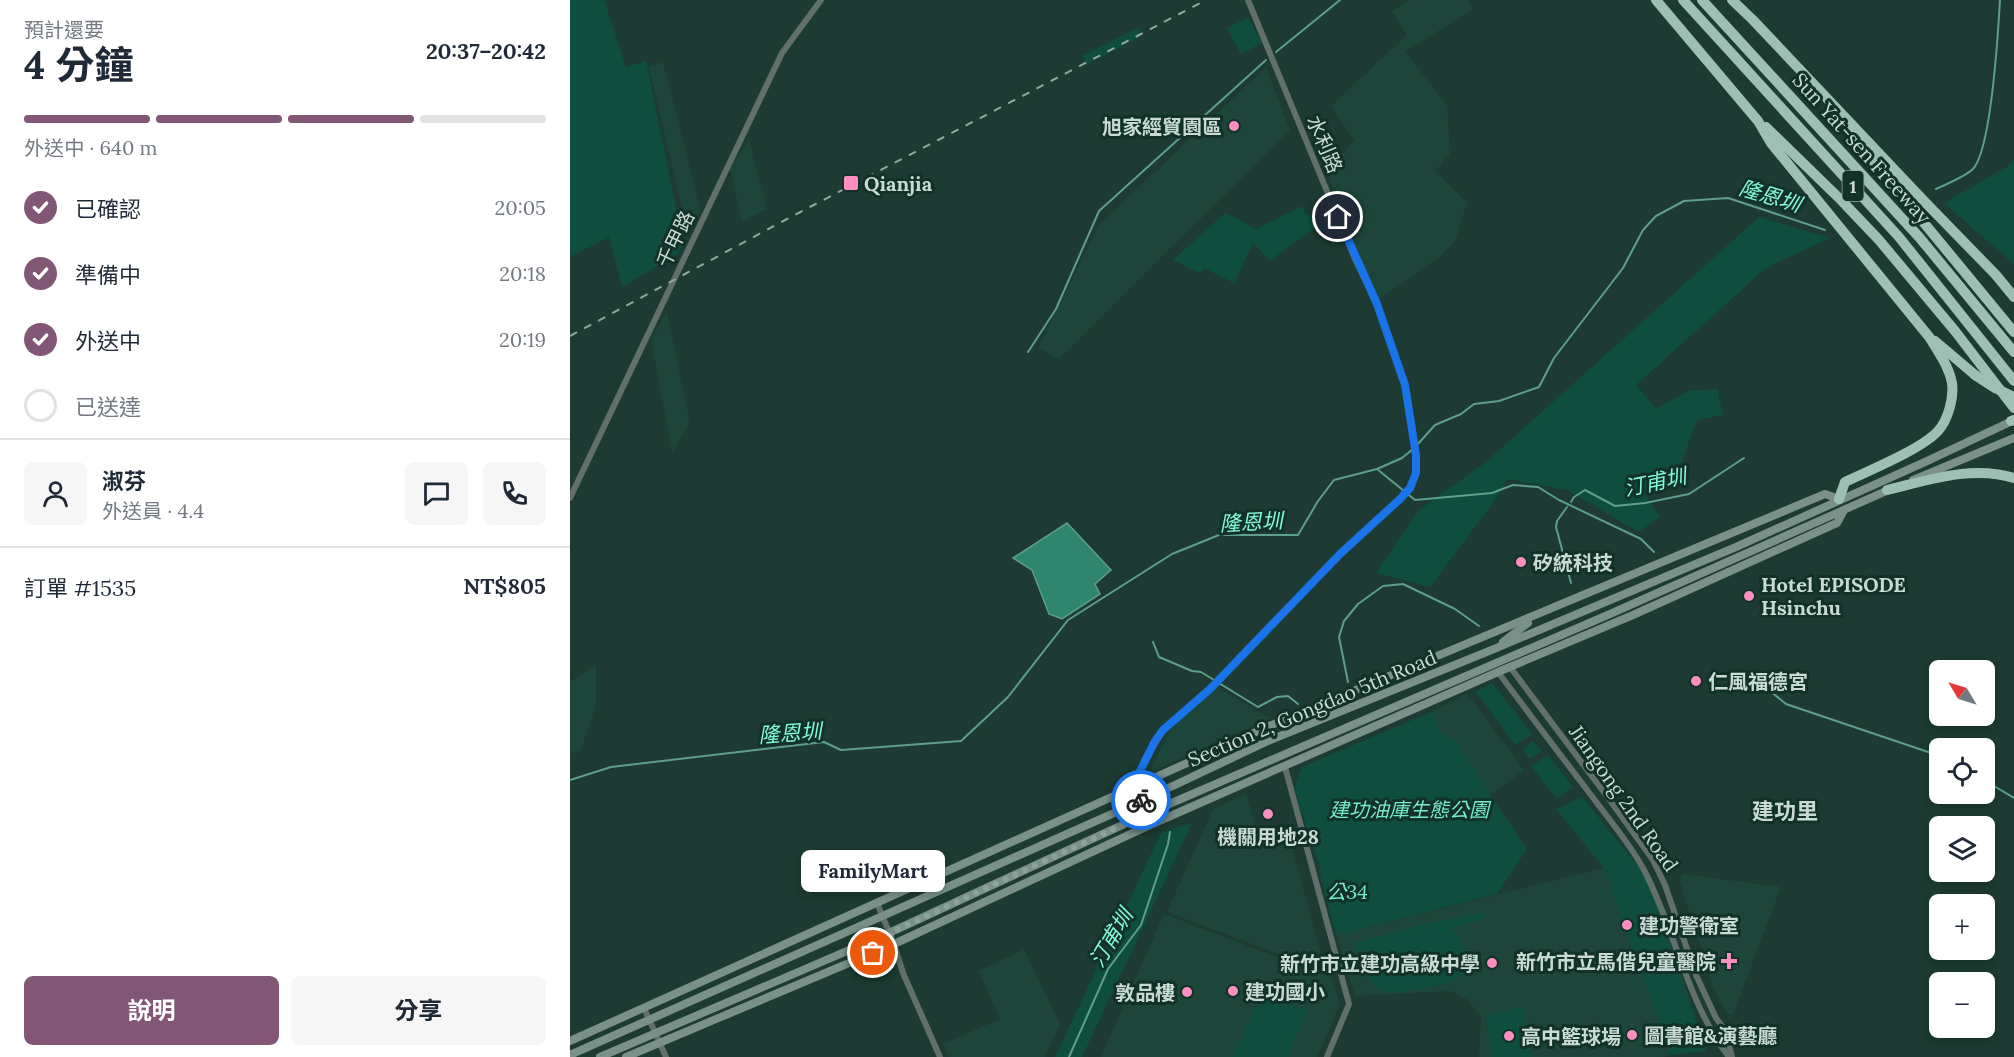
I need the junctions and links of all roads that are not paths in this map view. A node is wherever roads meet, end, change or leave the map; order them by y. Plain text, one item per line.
1 (821, 0) edge
2 (1248, 0) edge
3 (1656, 0) edge
4 (1683, 0) edge
5 (1702, 0) edge
6 (1732, 0) edge
7 (1803, 73) junction
8 (1758, 121) junction
9 (1996, 275) junction
10 (2014, 297) edge
11 (2014, 302) edge
12 (2014, 332) edge
13 (1930, 338) junction
14 (2014, 352) edge
15 (2014, 381) edge
16 (2014, 397) edge
17 (2014, 408) edge
18 (2013, 420) edge
19 (2014, 438) edge
20 (2014, 478) edge
21 (1887, 490) junction
22 (570, 498) edge
23 (1842, 505) junction
24 (1538, 615) junction
25 (1494, 649) junction
26 (1510, 667) junction
27 (1498, 672) junction
28 (1285, 767) junction
29 (1136, 785) junction
30 (1141, 801) junction
31 (1146, 814) junction
32 (1150, 825) junction
33 (877, 903) junction
34 (883, 916) junction
35 (890, 933) junction
36 (894, 944) junction
37 (644, 1008) junction
38 (648, 1021) junction
39 (655, 1033) junction
40 (570, 1041) edge
41 (659, 1042) junction
42 (570, 1055) edge
43 (600, 1057) edge
44 (626, 1057) edge
45 (666, 1057) edge
46 (940, 1057) edge
47 (1327, 1057) edge
48 (1730, 1057) edge

1 - 22 street, 千甲路
2 - 29 street, 水利路
3 - 8 highway
4 - 15 highway, Sun Yat-sen Freeway / 1
5 - 14 highway, Sun Yat-sen Freeway / 1
6 - 7 highway
7 - 9 highway
7 - 12 highway
8 - 13 highway
8 - 17 highway
9 - 10 highway
9 - 11 highway
13 - 16 highway, bridge
13 - 23 highway
18 - 23 street, Section 2, Gongdao 5th Road
19 - 21 street, Section 2, Gongdao 5th Road
20 - 21 highway
21 - 23 street, Section 2, Gongdao 5th Road
23 - 24 street, Section 2, Gongdao 5th Road
23 - 25 street, Section 2, Gongdao 5th Road
23 - 26 street, Section 2, Gongdao 5th Road
23 - 31 street, Section 2, Gongdao 5th Road
24 - 25 street
24 - 29 street, Section 2, Gongdao 5th Road
25 - 30 street, Section 2, Gongdao 5th Road
26 - 27 street, Section 2, Gongdao 5th Road
26 - 48 street, Jiangong 2nd Road
27 - 28 street, Section 2, Gongdao 5th Road
27 - 48 street, Jiangong 2nd Road
28 - 32 street, Section 2, Gongdao 5th Road
28 - 47 street
29 - 30 street
29 - 33 street, Section 2, Gongdao 5th Road
30 - 31 street
30 - 34 street, Section 2, Gongdao 5th Road
31 - 32 street
31 - 35 street, Section 2, Gongdao 5th Road
32 - 36 street, Section 2, Gongdao 5th Road
33 - 34 street
33 - 37 street, Section 2, Gongdao 5th Road
34 - 35 street
34 - 38 street, Section 2, Gongdao 5th Road
35 - 36 street
35 - 39 street, Section 2, Gongdao 5th Road
36 - 41 street, Section 2, Gongdao 5th Road
36 - 46 street
37 - 38 street
37 - 40 street, Section 2, Gongdao 5th Road
38 - 39 street
38 - 42 street, Section 2, Gongdao 5th Road
39 - 41 street
39 - 43 street, Section 2, Gongdao 5th Road
41 - 44 street, Section 2, Gongdao 5th Road
41 - 45 street

